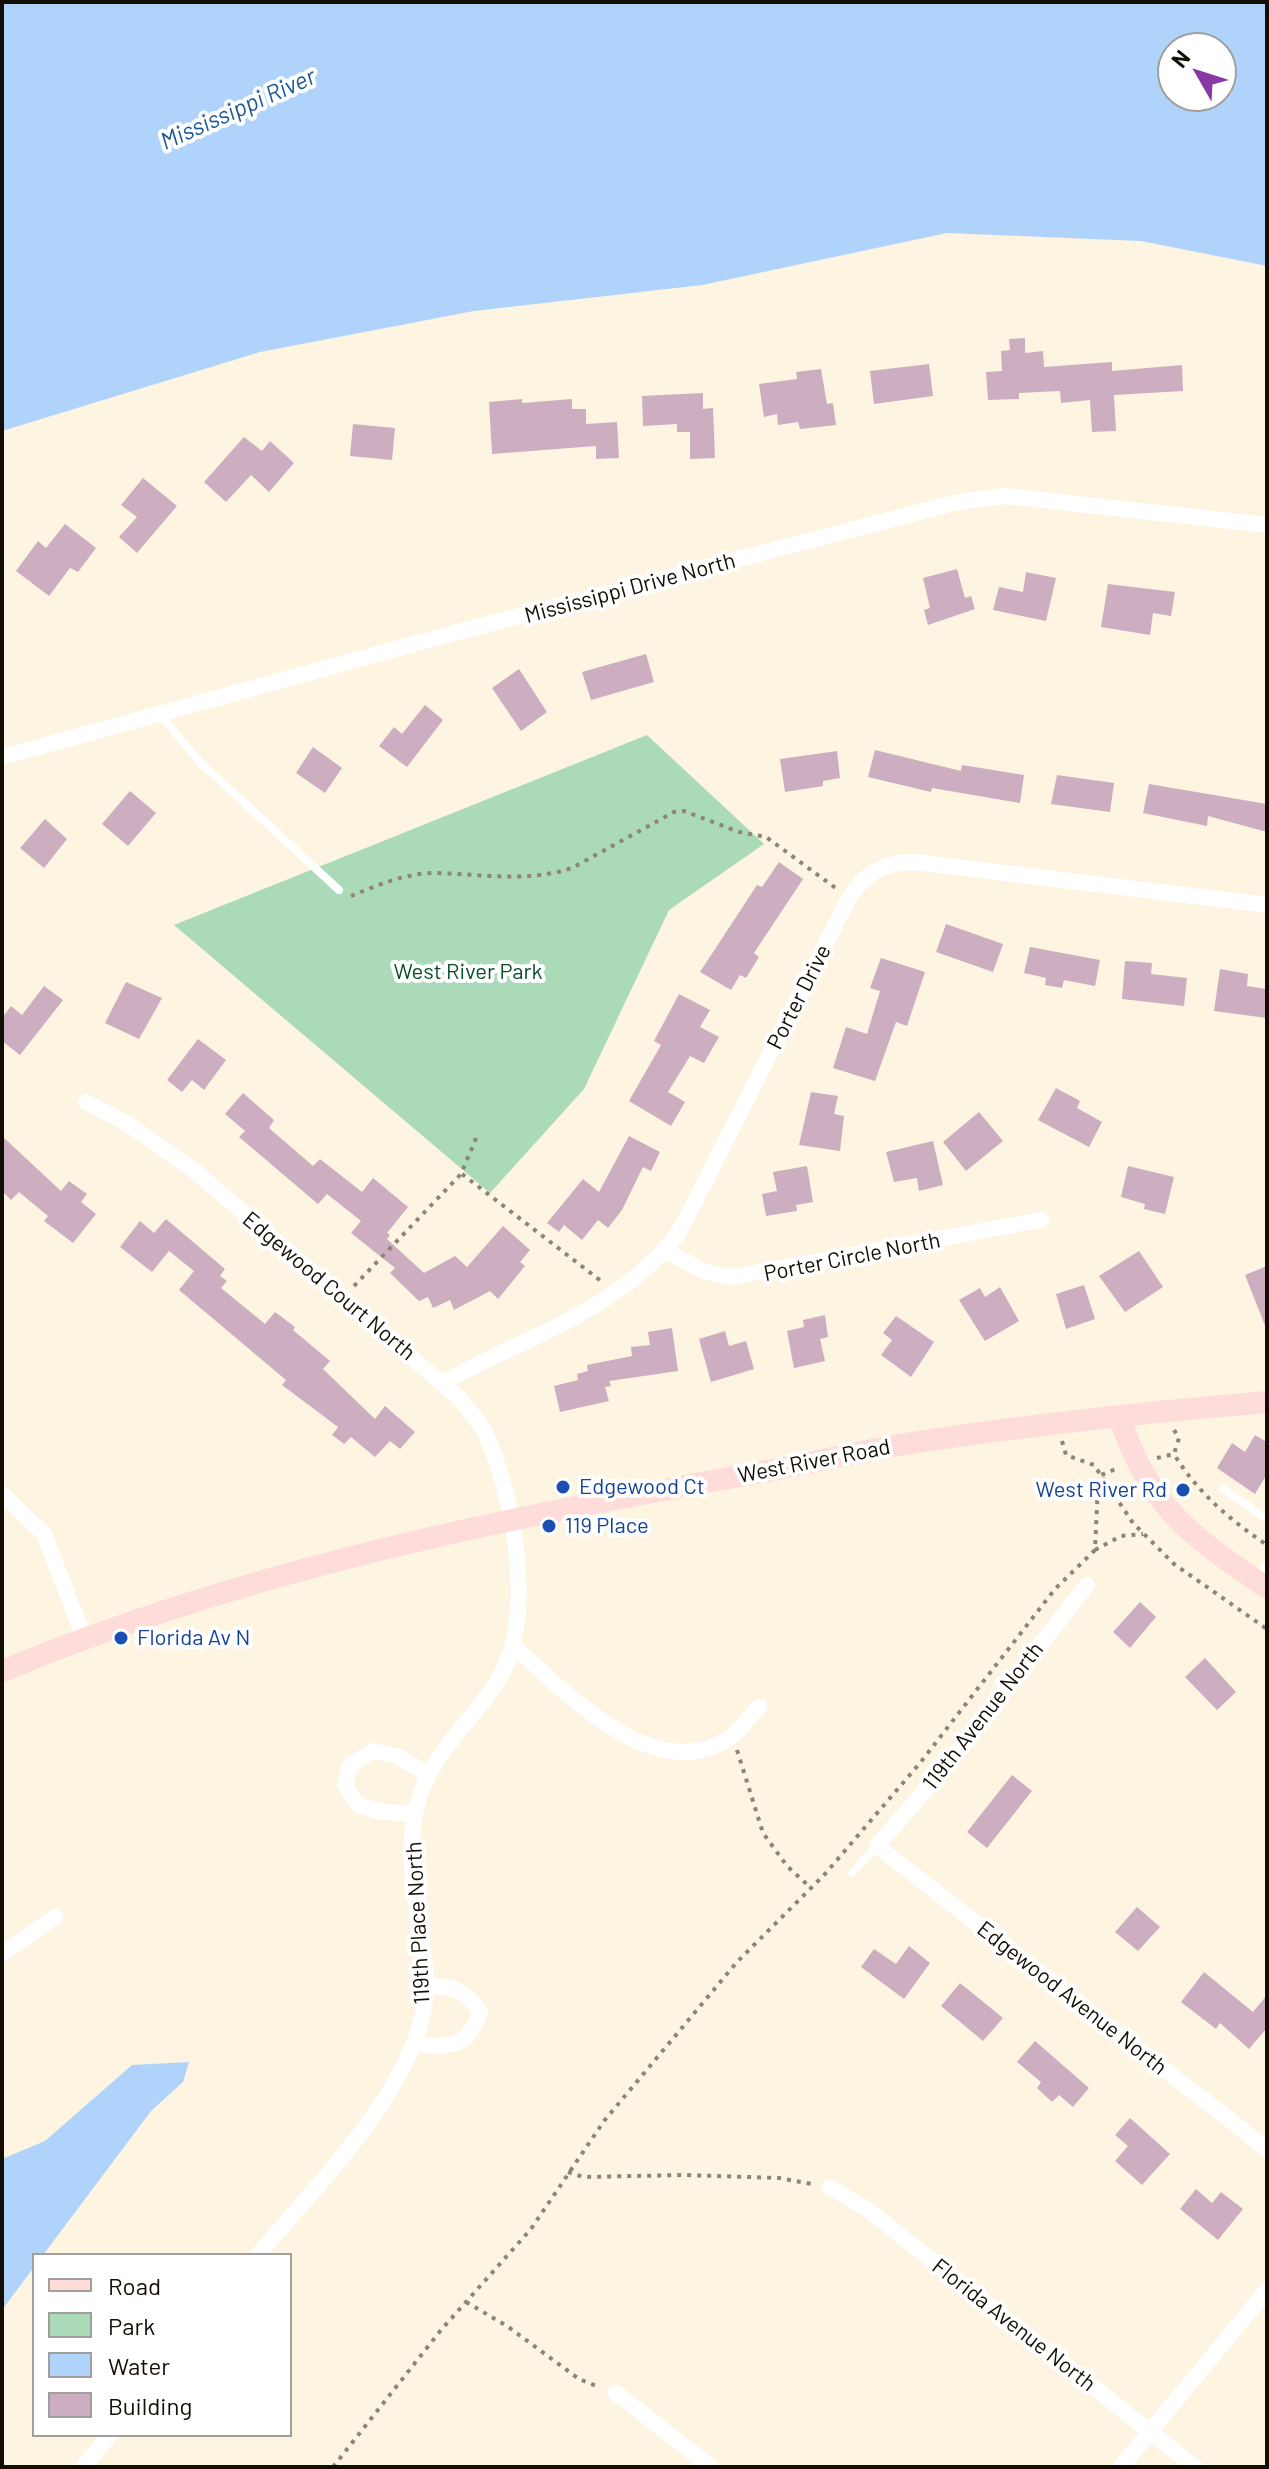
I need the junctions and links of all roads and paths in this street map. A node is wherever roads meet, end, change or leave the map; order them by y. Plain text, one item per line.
1 (1267, 525) edge
2 (159, 714) junction
3 (2, 757) edge
4 (339, 890) joint
5 (849, 898) junction
6 (1267, 905) edge
7 (86, 1102) dead end
8 (477, 1136) dead end
9 (461, 1174) junction
10 (1041, 1220) dead end
11 (666, 1251) junction
12 (615, 1292) junction
13 (342, 1300) junction
14 (444, 1382) junction
15 (1267, 1402) edge
16 (1119, 1416) junction
17 (1179, 1438) dead end
18 (1064, 1450) dead end
19 (1174, 1454) dead end
20 (1101, 1475) junction
21 (1223, 1489) dead end
22 (2, 1494) edge
23 (509, 1519) junction
24 (1267, 1519) edge
25 (1143, 1534) junction
26 (1095, 1550) junction
27 (1263, 1577) edge
28 (1087, 1585) dead end
29 (1267, 1629) edge
30 (85, 1640) junction
31 (515, 1648) junction
32 (2, 1671) edge
33 (759, 1707) dead end
34 (730, 1738) junction
35 (428, 1774) junction
36 (415, 1814) junction
37 (877, 1846) junction
38 (852, 1873) dead end
39 (812, 1889) junction
40 (55, 1917) dead end
41 (2, 1954) edge
42 (426, 1986) junction
43 (416, 2044) junction
44 (1267, 2149) edge
45 (568, 2172) junction
46 (830, 2187) joint
47 (260, 2253) edge
48 (1267, 2290) edge
49 (466, 2302) junction
50 (616, 2393) joint
51 (1150, 2432) junction
52 (108, 2437) edge
53 (83, 2467) edge
54 (333, 2467) edge
55 (711, 2467) edge
56 (1121, 2467) edge
57 (1195, 2467) edge

1 - 2 street, Mississippi Drive North
2 - 3 street, Mississippi Drive North
2 - 4 lane
4 - 5 path
5 - 6 street, Porter Drive
5 - 11 street, Porter Drive
7 - 13 street, Edgewood Court North
8 - 9 path
9 - 12 path
9 - 13 path
10 - 11 street, Porter Circle North
11 - 12 street, Porter Drive
12 - 14 street, Porter Drive
13 - 14 street, Edgewood Court North
14 - 23 street, Edgewood Court North
15 - 16 main road, West River Road
16 - 23 main road, West River Road
16 - 27 main road
17 - 19 path
18 - 20 path
20 - 25 path
20 - 26 path
21 - 24 lane
22 - 30 street
23 - 30 main road, West River Road
23 - 31 street, 119th Place North
25 - 26 path
25 - 29 path
26 - 39 path
28 - 37 street, 119th Avenue North
30 - 32 main road, West River Road
31 - 34 street
31 - 35 street, 119th Place North
33 - 34 street
34 - 39 path
35 - 36 street, 119th Place North
35 - 36 street
36 - 42 street, 119th Place North
37 - 38 lane
37 - 44 street, Edgewood Avenue North
39 - 45 path
40 - 41 street
42 - 43 street, 119th Place North
42 - 43 street
43 - 47 street, 119th Place North
45 - 46 path
45 - 49 path
46 - 51 street, Florida Avenue North
48 - 51 street
49 - 50 path
49 - 54 path
50 - 55 street
51 - 56 street
51 - 57 street, Florida Avenue North
52 - 53 street

